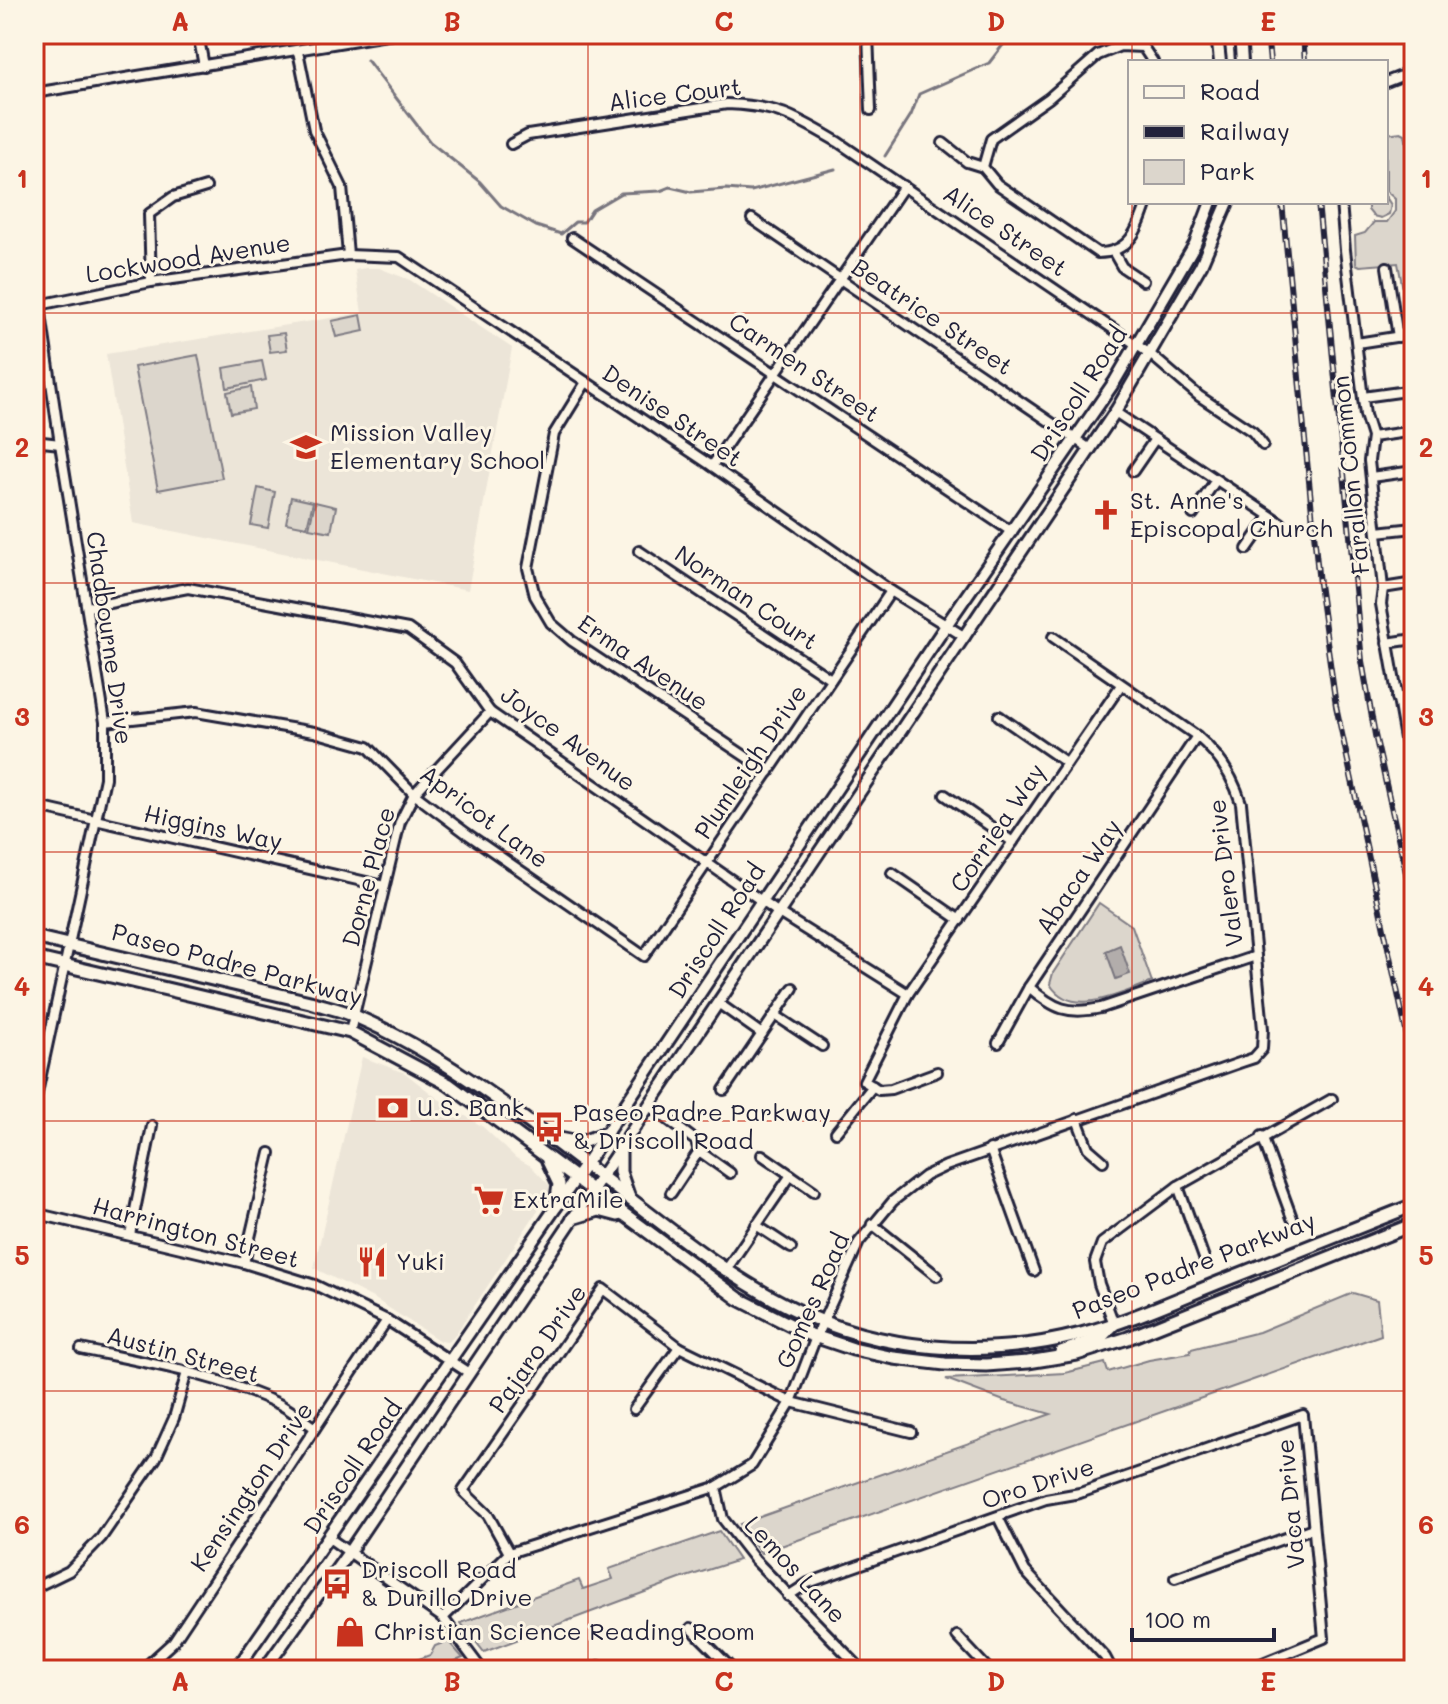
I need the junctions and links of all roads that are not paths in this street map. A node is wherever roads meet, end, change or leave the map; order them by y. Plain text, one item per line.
1 (198, 34) edge
2 (393, 34) edge
3 (868, 34) edge
4 (1217, 34) edge
5 (1240, 34) edge
6 (1405, 34) edge
7 (298, 51) junction
8 (1414, 53) edge
9 (1152, 60) edge
10 (1220, 60) edge
11 (1242, 60) edge
12 (204, 66) junction
13 (1414, 71) edge
14 (1388, 81) edge
15 (34, 93) edge
16 (871, 110) dead end
17 (838, 142) joint
18 (943, 143) dead end
19 (511, 144) dead end
20 (983, 167) junction
21 (904, 186) junction
22 (206, 187) dead end
23 (1146, 204) edge
24 (1210, 204) edge
25 (1227, 204) edge
26 (1341, 204) edge
27 (752, 219) dead end
28 (572, 238) dead end
29 (1114, 253) junction
30 (348, 255) junction
31 (34, 266) edge
32 (1387, 267) dead end
33 (840, 279) junction
34 (1143, 281) dead end
35 (151, 282) junction
36 (37, 305) edge
37 (1414, 334) edge
38 (1398, 337) junction
39 (1357, 343) junction
40 (1137, 345) junction
41 (1150, 354) junction
42 (776, 372) junction
43 (586, 382) junction
44 (1414, 390) edge
45 (1363, 397) junction
46 (1115, 412) junction
47 (1414, 431) edge
48 (1372, 437) junction
49 (1075, 439) junction
50 (1155, 439) junction
51 (34, 441) edge
52 (60, 444) junction
53 (1263, 445) dead end
54 (1090, 449) junction
55 (712, 466) junction
56 (1133, 471) dead end
57 (1414, 471) edge
58 (1371, 477) junction
59 (1216, 480) junction
60 (1193, 514) dead end
61 (1270, 516) junction
62 (1281, 523) dead end
63 (1414, 528) edge
64 (1012, 532) junction
65 (1377, 532) junction
66 (1247, 549) dead end
67 (639, 551) dead end
68 (1414, 583) edge
69 (1383, 588) junction
70 (891, 591) junction
71 (88, 607) junction
72 (947, 624) junction
73 (965, 637) junction
74 (1053, 637) dead end
75 (1414, 639) edge
76 (1387, 643) junction
77 (831, 679) junction
78 (1121, 685) junction
79 (1414, 695) edge
80 (1397, 698) junction
81 (490, 712) junction
82 (999, 716) dead end
83 (105, 722) junction
84 (1197, 736) junction
85 (1410, 754) edge
86 (1067, 763) junction
87 (769, 772) junction
88 (1414, 789) edge
89 (414, 794) junction
90 (945, 795) dead end
91 (34, 806) edge
92 (97, 822) junction
93 (1013, 842) junction
94 (707, 863) junction
95 (892, 873) dead end
96 (384, 886) junction
97 (762, 900) junction
98 (779, 913) junction
99 (960, 920) junction
100 (34, 937) edge
101 (68, 944) junction
102 (644, 956) joint
103 (1256, 956) junction
104 (34, 958) edge
105 (64, 964) junction
106 (1029, 987) junction
107 (793, 988) dead end
108 (908, 994) junction
109 (718, 1003) junction
110 (775, 1015) junction
111 (355, 1016) junction
112 (350, 1032) junction
113 (762, 1034) junction
114 (998, 1043) dead end
115 (822, 1046) dead end
116 (1262, 1049) joint
117 (937, 1072) dead end
118 (873, 1086) junction
119 (36, 1090) edge
120 (724, 1090) dead end
121 (1332, 1099) dead end
122 (650, 1106) junction
123 (34, 1107) edge
124 (1077, 1119) junction
125 (152, 1126) dead end
126 (836, 1132) dead end
127 (607, 1133) junction
128 (548, 1136) junction
129 (1262, 1136) junction
130 (620, 1149) junction
131 (990, 1149) junction
132 (699, 1151) junction
133 (270, 1153) dead end
134 (544, 1154) junction
135 (762, 1155) dead end
136 (1103, 1161) dead end
137 (585, 1165) junction
138 (730, 1173) dead end
139 (791, 1175) junction
140 (601, 1177) junction
141 (576, 1178) junction
142 (1178, 1186) junction
143 (591, 1190) junction
144 (814, 1191) dead end
145 (671, 1193) dead end
146 (630, 1198) junction
147 (1414, 1205) edge
148 (556, 1206) junction
149 (34, 1213) edge
150 (573, 1218) junction
151 (628, 1218) junction
152 (1292, 1218) dead end
153 (872, 1224) junction
154 (1414, 1224) edge
155 (756, 1225) junction
156 (130, 1235) junction
157 (791, 1248) dead end
158 (1204, 1258) dead end
159 (244, 1263) junction
160 (726, 1270) junction
161 (1034, 1271) dead end
162 (937, 1276) dead end
163 (387, 1320) junction
164 (823, 1321) junction
165 (1114, 1324) junction
166 (816, 1337) junction
167 (679, 1347) junction
168 (81, 1349) dead end
169 (449, 1359) junction
170 (1038, 1361) junction
171 (187, 1372) junction
172 (469, 1373) junction
173 (791, 1402) junction
174 (634, 1409) dead end
175 (1303, 1415) joint
176 (315, 1428) junction
177 (911, 1432) dead end
178 (716, 1487) junction
179 (998, 1517) junction
180 (1313, 1528) junction
181 (329, 1538) junction
182 (349, 1552) junction
183 (509, 1553) junction
184 (1175, 1578) dead end
185 (34, 1588) edge
186 (788, 1596) junction
187 (443, 1618) junction
188 (691, 1628) dead end
189 (957, 1636) dead end
190 (142, 1670) edge
191 (236, 1670) edge
192 (264, 1670) edge
193 (482, 1670) edge
194 (733, 1670) edge
195 (862, 1670) edge
196 (989, 1670) edge
197 (1112, 1670) edge
198 (1246, 1670) edge

1 - 12 street
2 - 7 street
3 - 16 street
4 - 10 street
5 - 11 street
6 - 8 street
7 - 12 street
7 - 30 street
9 - 20 street
12 - 15 street
13 - 14 street
17 - 19 street, Alice Court
17 - 21 street, Alice Street
18 - 20 street
20 - 29 street
21 - 33 street
21 - 40 street, Alice Street
22 - 35 street
23 - 29 street
24 - 40 street, Driscoll Road
25 - 41 street, Driscoll Road
26 - 39 street, Farallon Common
27 - 33 street, Beatrice Street
28 - 42 street, Carmen Street
29 - 34 street
30 - 35 street, Lockwood Avenue
30 - 43 street, Denise Street
31 - 36 street, Chadbourne Drive
32 - 38 street
33 - 42 street
33 - 49 street, Beatrice Street
35 - 36 street, Lockwood Avenue
36 - 52 street, Chadbourne Drive
37 - 38 street
38 - 39 street
39 - 45 street, Farallon Common
40 - 41 street, Alice Street
40 - 49 street, Driscoll Road
41 - 46 street, Driscoll Road
41 - 53 street, Alice Street
42 - 55 street
42 - 64 street, Carmen Street
43 - 55 street, Denise Street
43 - 87 street, Erma Avenue
44 - 45 street
45 - 48 street, Farallon Common
46 - 50 street
46 - 54 street, Driscoll Road
47 - 48 street
48 - 58 street, Farallon Common
49 - 54 street, Beatrice Street
49 - 64 street, Driscoll Road
50 - 56 street
50 - 59 street
51 - 52 street
52 - 71 street, Chadbourne Drive
54 - 73 street, Driscoll Road
55 - 70 street, Denise Street
57 - 58 street
58 - 65 street, Farallon Common
59 - 60 street
59 - 61 street
61 - 62 street
61 - 66 street
63 - 65 street
64 - 72 street, Driscoll Road
65 - 69 street, Farallon Common
67 - 77 street, Norman Court
68 - 69 street
69 - 76 street, Farallon Common
70 - 72 street, Denise Street
70 - 77 street, Plumleigh Drive
71 - 81 street, Joyce Avenue
71 - 83 street, Chadbourne Drive
72 - 73 street, Denise Street
72 - 97 street, Driscoll Road
73 - 98 street, Driscoll Road
74 - 78 street, Valero Drive
75 - 76 street
76 - 80 street, Farallon Common
77 - 87 street, Plumleigh Drive
78 - 84 street, Valero Drive
78 - 86 street, Corriea Way
79 - 80 street
80 - 85 street, Farallon Common
81 - 89 street, Dorne Place
81 - 94 street, Joyce Avenue
82 - 86 street
83 - 89 street, Apricot Lane
83 - 92 street, Chadbourne Drive
84 - 103 street, Valero Drive
84 - 106 street, Abaca Way
85 - 88 street, Farallon Common
86 - 93 street, Corriea Way
87 - 94 street, Plumleigh Drive
89 - 96 street, Dorne Place
89 - 102 street, Apricot Lane
90 - 93 street
91 - 92 street, Higgins Way
92 - 96 street, Higgins Way
92 - 101 street, Chadbourne Drive
93 - 99 street, Corriea Way
94 - 97 street, Joyce Avenue
94 - 102 street, Plumleigh Drive
95 - 99 street
96 - 111 street, Dorne Place
97 - 98 street, Joyce Avenue
97 - 127 street, Driscoll Road
98 - 108 street, Joyce Avenue
98 - 109 street, Driscoll Road
99 - 108 street, Corriea Way
100 - 101 main road, Paseo Padre Parkway
101 - 105 street, Chadbourne Drive
101 - 111 main road, Paseo Padre Parkway
103 - 106 street
103 - 116 street, Valero Drive
104 - 105 main road, Paseo Padre Parkway
105 - 112 main road, Paseo Padre Parkway
105 - 119 street, Chadbourne Drive
106 - 114 street, Abaca Way
107 - 110 street
108 - 118 street, Corriea Way
109 - 113 street
109 - 122 street, Driscoll Road
110 - 113 street
110 - 115 street
111 - 112 street, Dorne Place
111 - 128 main road, Paseo Padre Parkway
112 - 134 main road, Paseo Padre Parkway
113 - 120 street
116 - 124 street, Gomes Road
117 - 118 street
118 - 126 street
119 - 123 street, Chadbourne Drive
121 - 129 street
122 - 130 street, Driscoll Road
122 - 132 street
124 - 131 street, Gomes Road
124 - 136 street
125 - 156 street
127 - 128 main road
127 - 137 street, Driscoll Road
128 - 137 main road, Paseo Padre Parkway
129 - 142 street
129 - 152 street
130 - 140 street, Driscoll Road
130 - 146 main road
131 - 153 street, Gomes Road
131 - 161 street
132 - 138 street
132 - 145 street
133 - 159 street
134 - 141 main road, Paseo Padre Parkway
134 - 148 main road
135 - 139 street
137 - 140 main road, Paseo Padre Parkway
137 - 141 street, Driscoll Road
139 - 144 street
139 - 155 street
140 - 143 street, Driscoll Road
140 - 146 main road, Paseo Padre Parkway
141 - 143 main road, Paseo Padre Parkway
141 - 148 street, Driscoll Road
142 - 158 street
142 - 165 street
143 - 150 street, Driscoll Road
143 - 151 main road, Paseo Padre Parkway
146 - 160 main road, Paseo Padre Parkway
147 - 165 main road, Paseo Padre Parkway
148 - 169 street, Driscoll Road
149 - 156 street, Harrington Street
150 - 151 main road
150 - 172 street, Driscoll Road
151 - 166 main road, Paseo Padre Parkway
153 - 162 street
153 - 164 street, Gomes Road
154 - 170 main road, Paseo Padre Parkway
155 - 157 street
155 - 160 street
156 - 159 street, Harrington Street
159 - 163 street, Harrington Street
160 - 164 main road, Paseo Padre Parkway
163 - 169 street, Harrington Street
163 - 176 street, Kensington Drive
164 - 165 main road, Paseo Padre Parkway
164 - 166 street, Gomes Road
165 - 170 main road
166 - 170 main road, Paseo Padre Parkway
166 - 173 street, Gomes Road
167 - 173 street, Pajaro Drive
167 - 174 street
167 - 183 street, Pajaro Drive
168 - 171 street, Austin Street
169 - 172 street, Harrington Street
169 - 181 street, Driscoll Road
171 - 176 street, Austin Street
171 - 185 street
172 - 182 street, Driscoll Road
173 - 177 street, Pajaro Drive
173 - 178 street, Gomes Road
175 - 179 street, Oro Drive
175 - 180 street, Vaca Drive
176 - 190 street, Kensington Drive
178 - 183 street, Gomes Road
178 - 186 street, Lemos Lane
179 - 186 street, Oro Drive
179 - 197 street
180 - 184 street
180 - 198 street, Vaca Drive
181 - 182 street
181 - 191 street, Driscoll Road
182 - 187 street
182 - 192 street, Driscoll Road
183 - 187 street, Gomes Road
186 - 195 street, Lemos Lane
187 - 193 street
188 - 194 street
189 - 196 street

